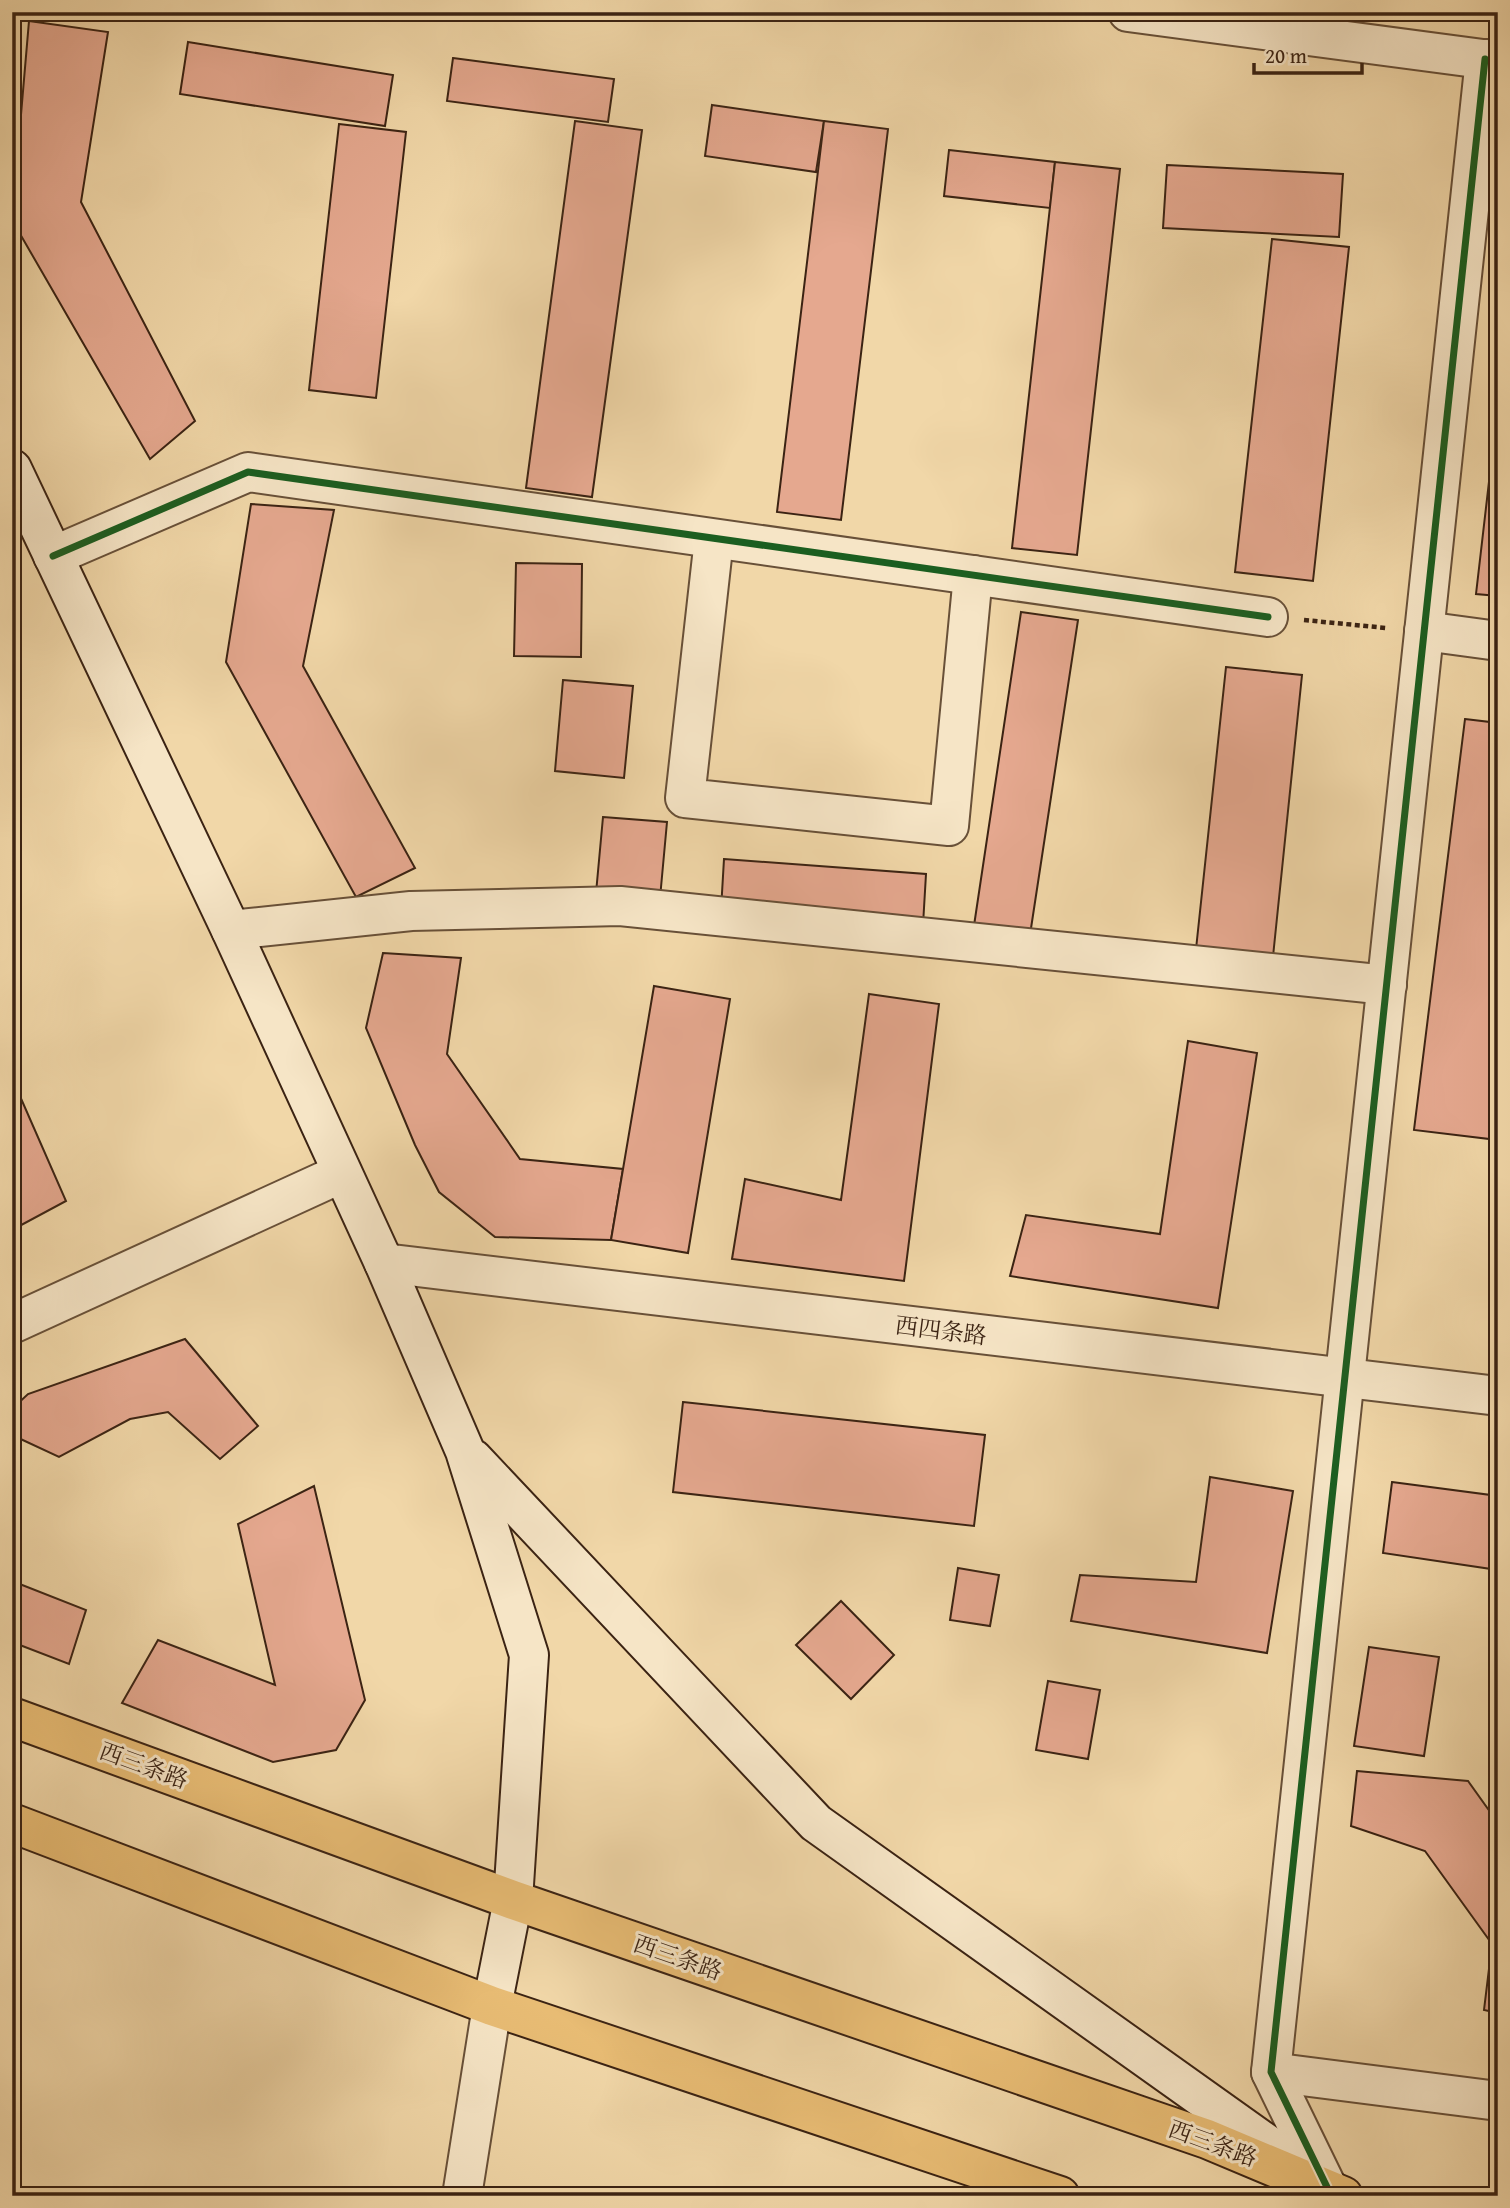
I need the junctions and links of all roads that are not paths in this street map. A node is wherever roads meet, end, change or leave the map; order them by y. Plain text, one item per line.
1 (1128, 12) edge
2 (1491, 60) edge
3 (12, 469) edge
4 (714, 539) junction
5 (53, 556) junction
6 (974, 575) junction
7 (1268, 617) road end
8 (1424, 631) junction
9 (1498, 641) edge
10 (231, 930) junction
11 (1387, 985) junction
12 (342, 1173) junction
13 (384, 1263) junction
14 (12, 1324) edge
15 (1344, 1378) junction
16 (1498, 1396) edge
17 (465, 1451) junction
18 (12, 1717) edge
19 (12, 1823) edge
20 (513, 1900) junction
21 (492, 2006) junction
22 (1271, 2072) junction
23 (1498, 2101) edge
24 (1335, 2191) edge
25 (462, 2196) edge
26 (1060, 2196) edge

1 - 2 street
2 - 8 street
3 - 5 street
4 - 5 street
4 - 6 street
4 - 6 street
5 - 10 street
6 - 7 street
8 - 9 street
8 - 11 street
10 - 11 street
10 - 12 street
11 - 15 street
12 - 13 street
12 - 14 street
13 - 15 street, 西四条路
13 - 17 street
15 - 16 street, 西四条路
15 - 22 street
17 - 20 street
17 - 24 street
18 - 20 main road, 西三条路
19 - 21 main road
20 - 21 street
20 - 24 main road, 西三条路
21 - 25 street
21 - 26 main road
22 - 23 street
22 - 24 street

